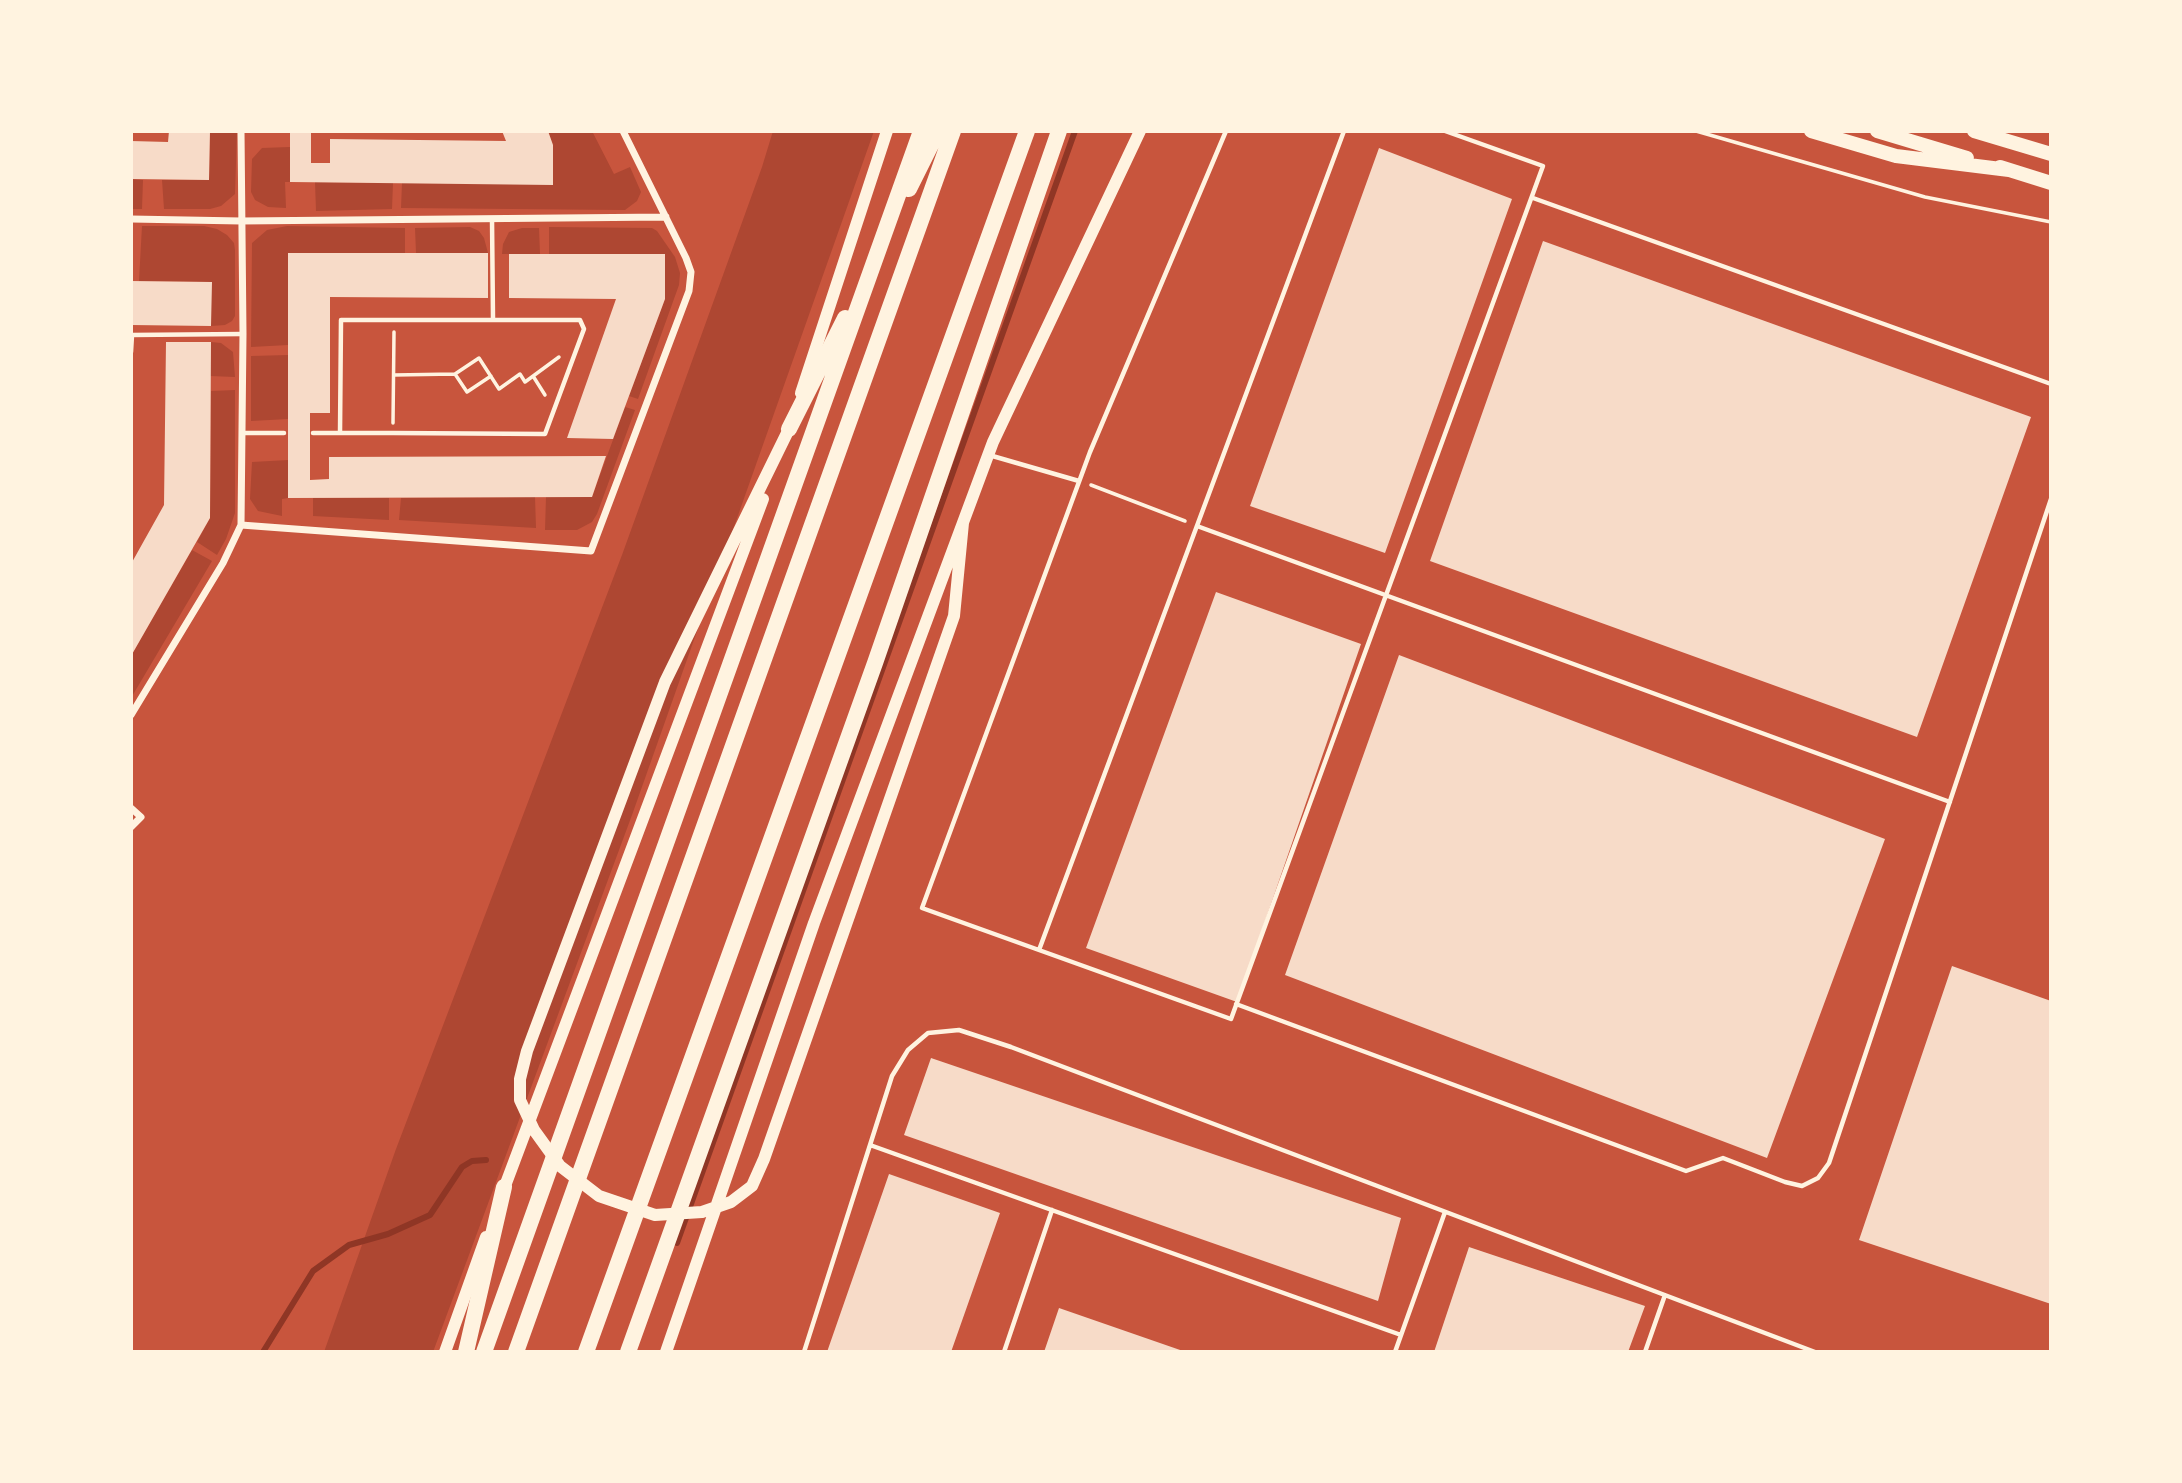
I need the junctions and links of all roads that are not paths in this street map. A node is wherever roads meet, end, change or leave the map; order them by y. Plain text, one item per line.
1 (242, 131) edge
2 (624, 131) edge
3 (887, 131) edge
4 (921, 131) edge
5 (938, 131) edge
6 (953, 131) edge
7 (1027, 131) edge
8 (1059, 131) edge
9 (1140, 131) edge
10 (1226, 131) edge
11 (1344, 131) edge
12 (1445, 131) edge
13 (1811, 131) edge
14 (1877, 131) edge
15 (1974, 131) edge
16 (1997, 131) edge
17 (2034, 149) junction
18 (2051, 154) edge
19 (2008, 170) junction
20 (2051, 183) edge
21 (1533, 198) junction
22 (666, 217) junction
23 (131, 219) edge
24 (492, 219) junction
25 (241, 221) junction
26 (493, 319) junction
27 (243, 334) junction
28 (131, 335) edge
29 (131, 352) edge
30 (2051, 384) edge
31 (789, 429) junction
32 (241, 433) junction
33 (284, 433) dead end
34 (313, 433) dead end
35 (340, 433) junction
36 (988, 455) junction
37 (1079, 481) junction
38 (2051, 499) edge
39 (963, 523) junction
40 (240, 525) junction
41 (1197, 526) junction
42 (1387, 595) junction
43 (131, 715) edge
44 (1950, 802) junction
45 (131, 808) edge
46 (131, 827) edge
47 (1039, 950) junction
48 (1236, 1004) junction
49 (870, 1145) junction
50 (505, 1187) junction
51 (1052, 1210) junction
52 (1445, 1212) junction
53 (1665, 1295) junction
54 (1401, 1335) junction
55 (445, 1352) edge
56 (466, 1352) edge
57 (484, 1352) edge
58 (516, 1352) edge
59 (586, 1352) edge
60 (628, 1352) edge
61 (666, 1352) edge
62 (804, 1352) edge
63 (1004, 1352) edge
64 (1395, 1352) edge
65 (1645, 1352) edge
66 (1815, 1352) edge

1 - 25 street
2 - 22 street
3 - 31 main road
4 - 57 highway
5 - 31 highway
6 - 58 highway
7 - 59 highway
8 - 60 highway
9 - 36 main road
10 - 37 lane
11 - 41 lane
12 - 21 lane
13 - 19 main road
14 - 19 main road
15 - 17 main road
16 - 17 main road
17 - 18 main road
19 - 20 main road
21 - 30 lane
21 - 42 lane
22 - 24 street
22 - 40 street
23 - 25 street
24 - 25 street
24 - 26 lane
25 - 27 street
26 - 35 lane
26 - 35 lane
27 - 28 lane
27 - 32 street
28 - 29 lane
31 - 39 main road
31 - 50 main road
32 - 33 lane
32 - 40 street
34 - 35 lane
36 - 37 lane
36 - 39 main road
37 - 47 lane
38 - 44 lane
39 - 61 main road
40 - 43 street
41 - 42 lane
41 - 47 lane
42 - 44 lane
42 - 48 lane
44 - 48 lane
45 - 46 street
47 - 48 lane
49 - 51 lane
49 - 52 lane
49 - 62 lane
50 - 55 main road
50 - 56 highway
51 - 54 lane
51 - 63 lane
52 - 53 lane
52 - 54 lane
53 - 65 lane
53 - 66 lane
54 - 64 lane

